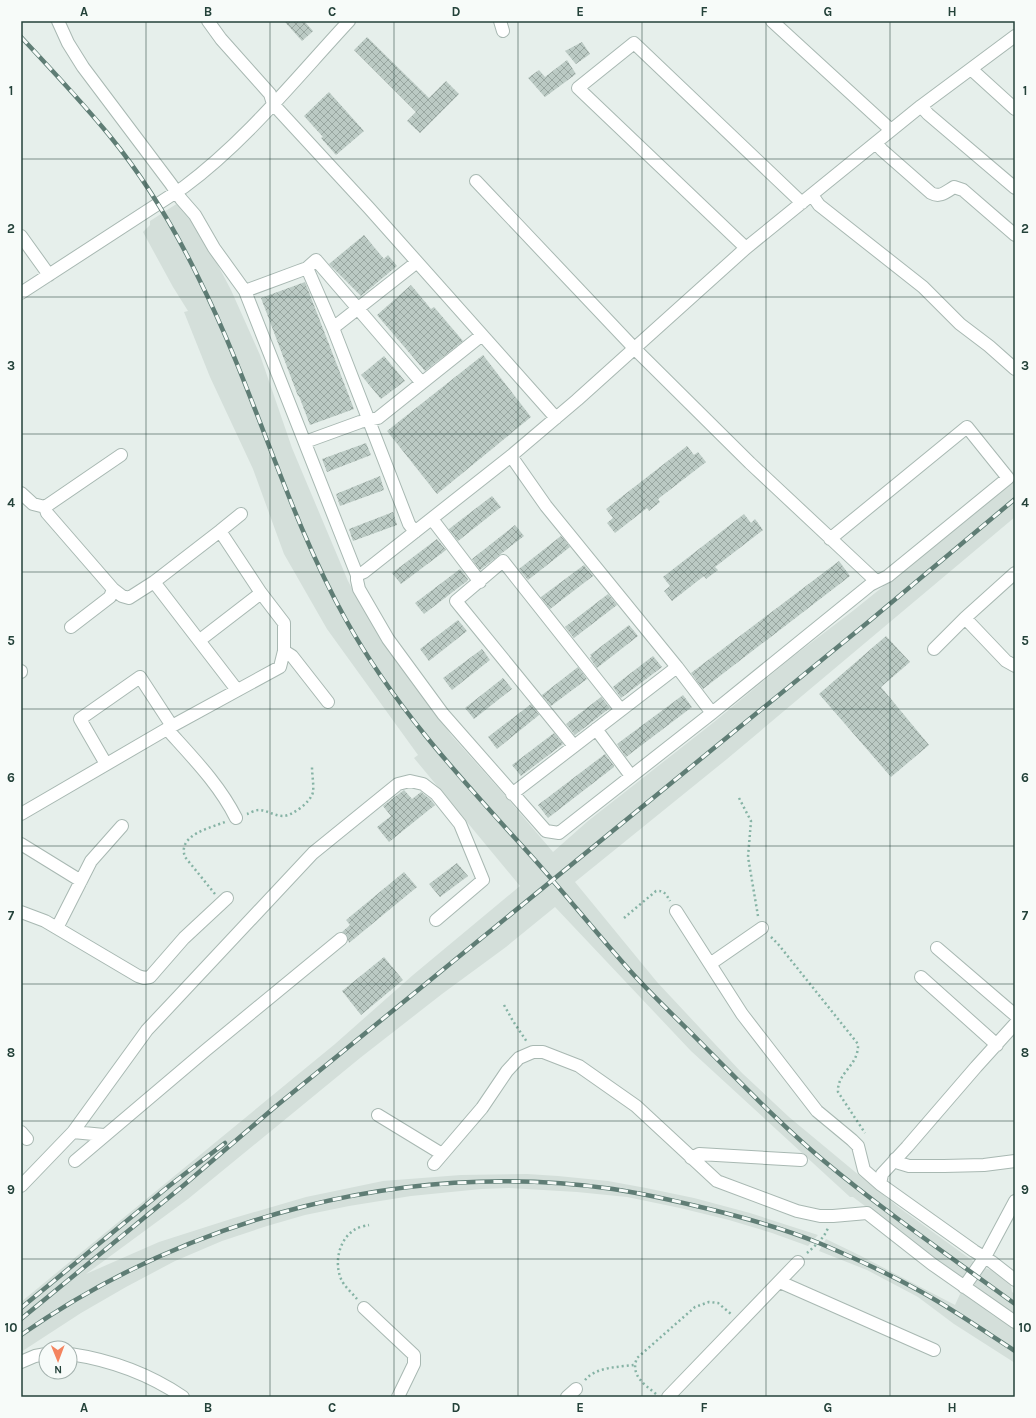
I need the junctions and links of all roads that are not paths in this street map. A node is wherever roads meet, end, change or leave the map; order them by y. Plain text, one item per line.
1 (58, 21) edge
2 (208, 21) edge
3 (349, 21) edge
4 (772, 21) edge
5 (1015, 36) edge
6 (971, 69) junction
7 (273, 104) junction
8 (921, 106) junction
9 (1015, 109) edge
10 (891, 130) junction
11 (876, 143) junction
12 (476, 182) dead end
13 (1015, 188) edge
14 (176, 192) junction
15 (812, 195) junction
16 (802, 203) junction
17 (1015, 235) edge
18 (21, 236) edge
19 (746, 248) junction
20 (417, 262) junction
21 (307, 268) junction
22 (49, 275) junction
23 (245, 291) junction
24 (21, 293) edge
25 (357, 309) junction
26 (333, 328) junction
27 (482, 334) junction
28 (635, 349) junction
29 (1015, 369) edge
30 (422, 383) junction
31 (556, 418) junction
32 (368, 420) junction
33 (306, 442) junction
34 (122, 455) dead end
35 (511, 456) junction
36 (21, 492) edge
37 (45, 507) junction
38 (241, 514) dead end
39 (432, 519) junction
40 (220, 531) junction
41 (415, 532) junction
42 (830, 539) junction
43 (1015, 573) edge
44 (357, 575) junction
45 (876, 581) junction
46 (154, 582) junction
47 (480, 582) junction
48 (113, 589) junction
49 (261, 593) junction
50 (965, 618) junction
51 (71, 627) dead end
52 (200, 640) junction
53 (934, 649) dead end
54 (284, 651) junction
55 (1015, 666) edge
56 (676, 667) junction
57 (237, 690) junction
58 (328, 702) dead end
59 (621, 710) junction
60 (712, 713) junction
61 (169, 727) junction
62 (596, 729) junction
63 (574, 746) junction
64 (106, 764) junction
65 (631, 776) junction
66 (512, 794) junction
67 (21, 814) edge
68 (236, 818) dead end
69 (122, 826) dead end
70 (21, 844) edge
71 (81, 881) junction
72 (227, 898) dead end
73 (21, 912) edge
74 (676, 912) road end
75 (436, 920) dead end
76 (57, 928) junction
77 (762, 928) road end
78 (341, 939) dead end
79 (937, 948) dead end
80 (710, 964) junction
81 (921, 977) dead end
82 (1015, 1016) edge
83 (1015, 1024) edge
84 (997, 1045) junction
85 (378, 1115) dead end
86 (73, 1132) junction
87 (104, 1135) junction
88 (442, 1154) junction
89 (691, 1158) junction
90 (895, 1159) junction
91 (801, 1160) dead end
92 (74, 1161) dead end
93 (1015, 1161) edge
94 (434, 1164) dead end
95 (880, 1184) junction
96 (21, 1186) edge
97 (1015, 1201) edge
98 (985, 1257) junction
99 (798, 1262) road end
100 (1015, 1280) edge
101 (780, 1282) junction
102 (964, 1287) junction
103 (364, 1308) road end
104 (1015, 1322) edge
105 (934, 1350) dead end
106 (38, 1355) edge
107 (78, 1356) edge
108 (21, 1362) edge
109 (576, 1389) road end
110 (183, 1397) edge
111 (398, 1397) edge
112 (567, 1397) edge
113 (668, 1397) edge

1 - 14 street
2 - 7 street
3 - 7 street
4 - 10 street
5 - 6 street
6 - 8 street
6 - 9 street
7 - 14 street
7 - 20 street
8 - 10 street
8 - 13 street
10 - 11 street
11 - 15 street
11 - 17 street
12 - 28 street
14 - 22 street
14 - 23 street
15 - 16 street
15 - 29 street
16 - 19 street
16 - 19 street
18 - 22 street
19 - 28 street
20 - 25 street
20 - 27 street
21 - 23 street
21 - 25 street
21 - 26 street
22 - 24 street
23 - 33 street
25 - 26 street
25 - 30 street
26 - 32 street
27 - 30 street
27 - 31 street
28 - 31 street
28 - 42 street
30 - 32 street
31 - 35 street
32 - 33 street
32 - 41 street
33 - 44 street
34 - 37 street
35 - 39 street
35 - 56 street
36 - 37 street
37 - 48 street
38 - 40 street
39 - 41 street
39 - 47 street
40 - 46 street
40 - 49 street
41 - 44 street
42 - 45 street
42 - 45 street
43 - 50 street
44 - 66 street
45 - 60 street
46 - 48 street
46 - 52 street
47 - 59 street
47 - 63 street
48 - 51 street
49 - 52 street
49 - 54 street
50 - 53 street
50 - 55 street
52 - 57 street
54 - 57 street
54 - 58 street
56 - 59 street
56 - 60 street
57 - 61 street
59 - 62 street
60 - 65 street
61 - 64 street
61 - 64 street
61 - 68 street
62 - 63 street
62 - 65 street
63 - 66 street
64 - 67 street
65 - 66 street
69 - 71 street
70 - 71 street
71 - 76 street
72 - 76 street
73 - 76 street
74 - 80 street
75 - 86 street
77 - 80 street
78 - 87 street
79 - 82 street
80 - 95 street
81 - 84 street
83 - 84 street
84 - 90 street
85 - 88 street
86 - 87 street
86 - 96 street
87 - 92 street
88 - 89 street
88 - 94 street
89 - 91 street
89 - 102 street
90 - 93 street
90 - 95 street
95 - 98 street
97 - 98 street
98 - 100 street
98 - 102 street
99 - 101 street
101 - 105 street
101 - 113 street
102 - 104 street
103 - 111 street
106 - 108 street
107 - 110 street
109 - 112 street

